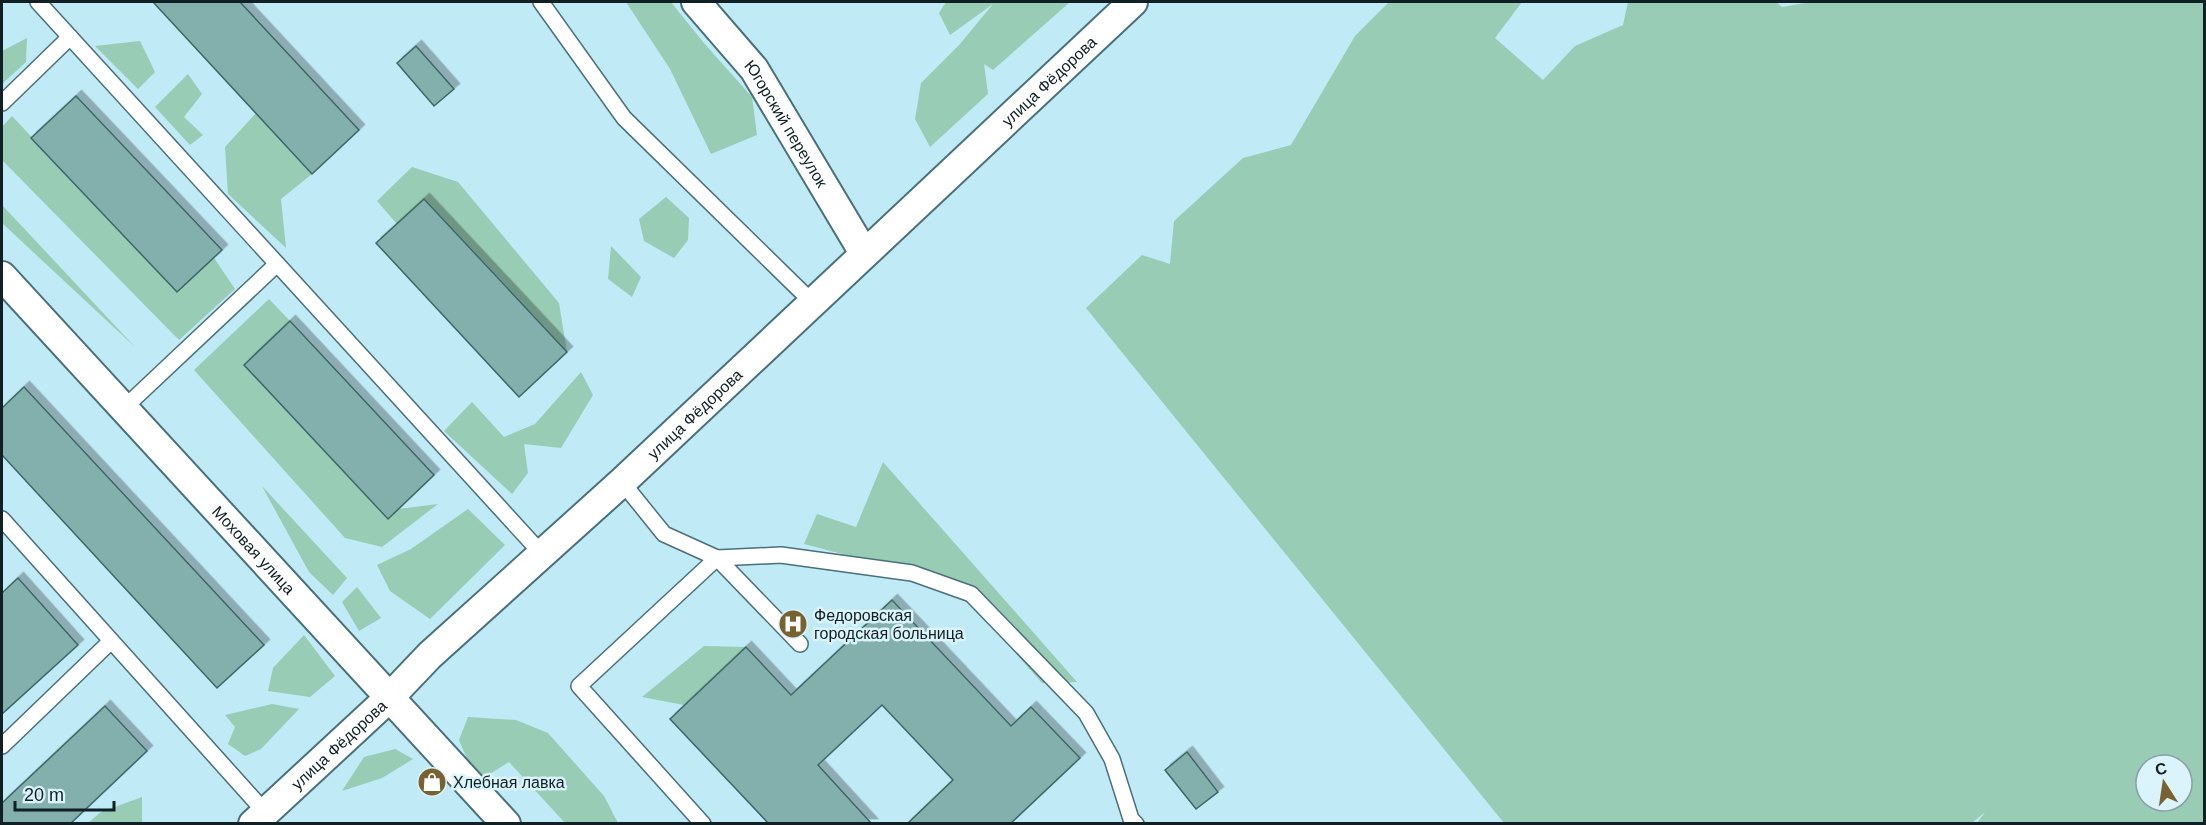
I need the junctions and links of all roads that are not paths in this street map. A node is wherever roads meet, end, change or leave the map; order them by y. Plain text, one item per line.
1 (38, 2) edge
2 (541, 2) edge
3 (696, 2) edge
4 (1133, 2) edge
5 (70, 37) junction
6 (2, 103) edge
7 (864, 253) junction
8 (277, 264) junction
9 (2, 276) edge
10 (812, 302) junction
11 (123, 409) junction
12 (622, 482) junction
13 (2, 519) edge
14 (543, 554) junction
15 (717, 558) junction
16 (111, 641) junction
17 (800, 644) dead end
18 (389, 698) junction
19 (2, 746) edge
20 (259, 818) edge
21 (1131, 822) edge
22 (506, 824) edge
23 (703, 824) edge

1 - 5 lane
2 - 10 lane
3 - 7 street, Югорский переулок
4 - 7 street, улица Фёдорова
5 - 6 lane
5 - 8 lane
7 - 10 street, улица Фёдорова
8 - 11 lane
8 - 14 lane
9 - 11 street, Моховая улица
10 - 12 street, улица Фёдорова
11 - 18 street, Моховая улица
12 - 14 street, улица Фёдорова
12 - 15 lane
13 - 16 lane
14 - 18 street, улица Фёдорова
15 - 17 lane
15 - 21 lane
15 - 23 lane
16 - 19 lane
16 - 20 lane
18 - 20 street, улица Фёдорова
18 - 22 street, Моховая улица

